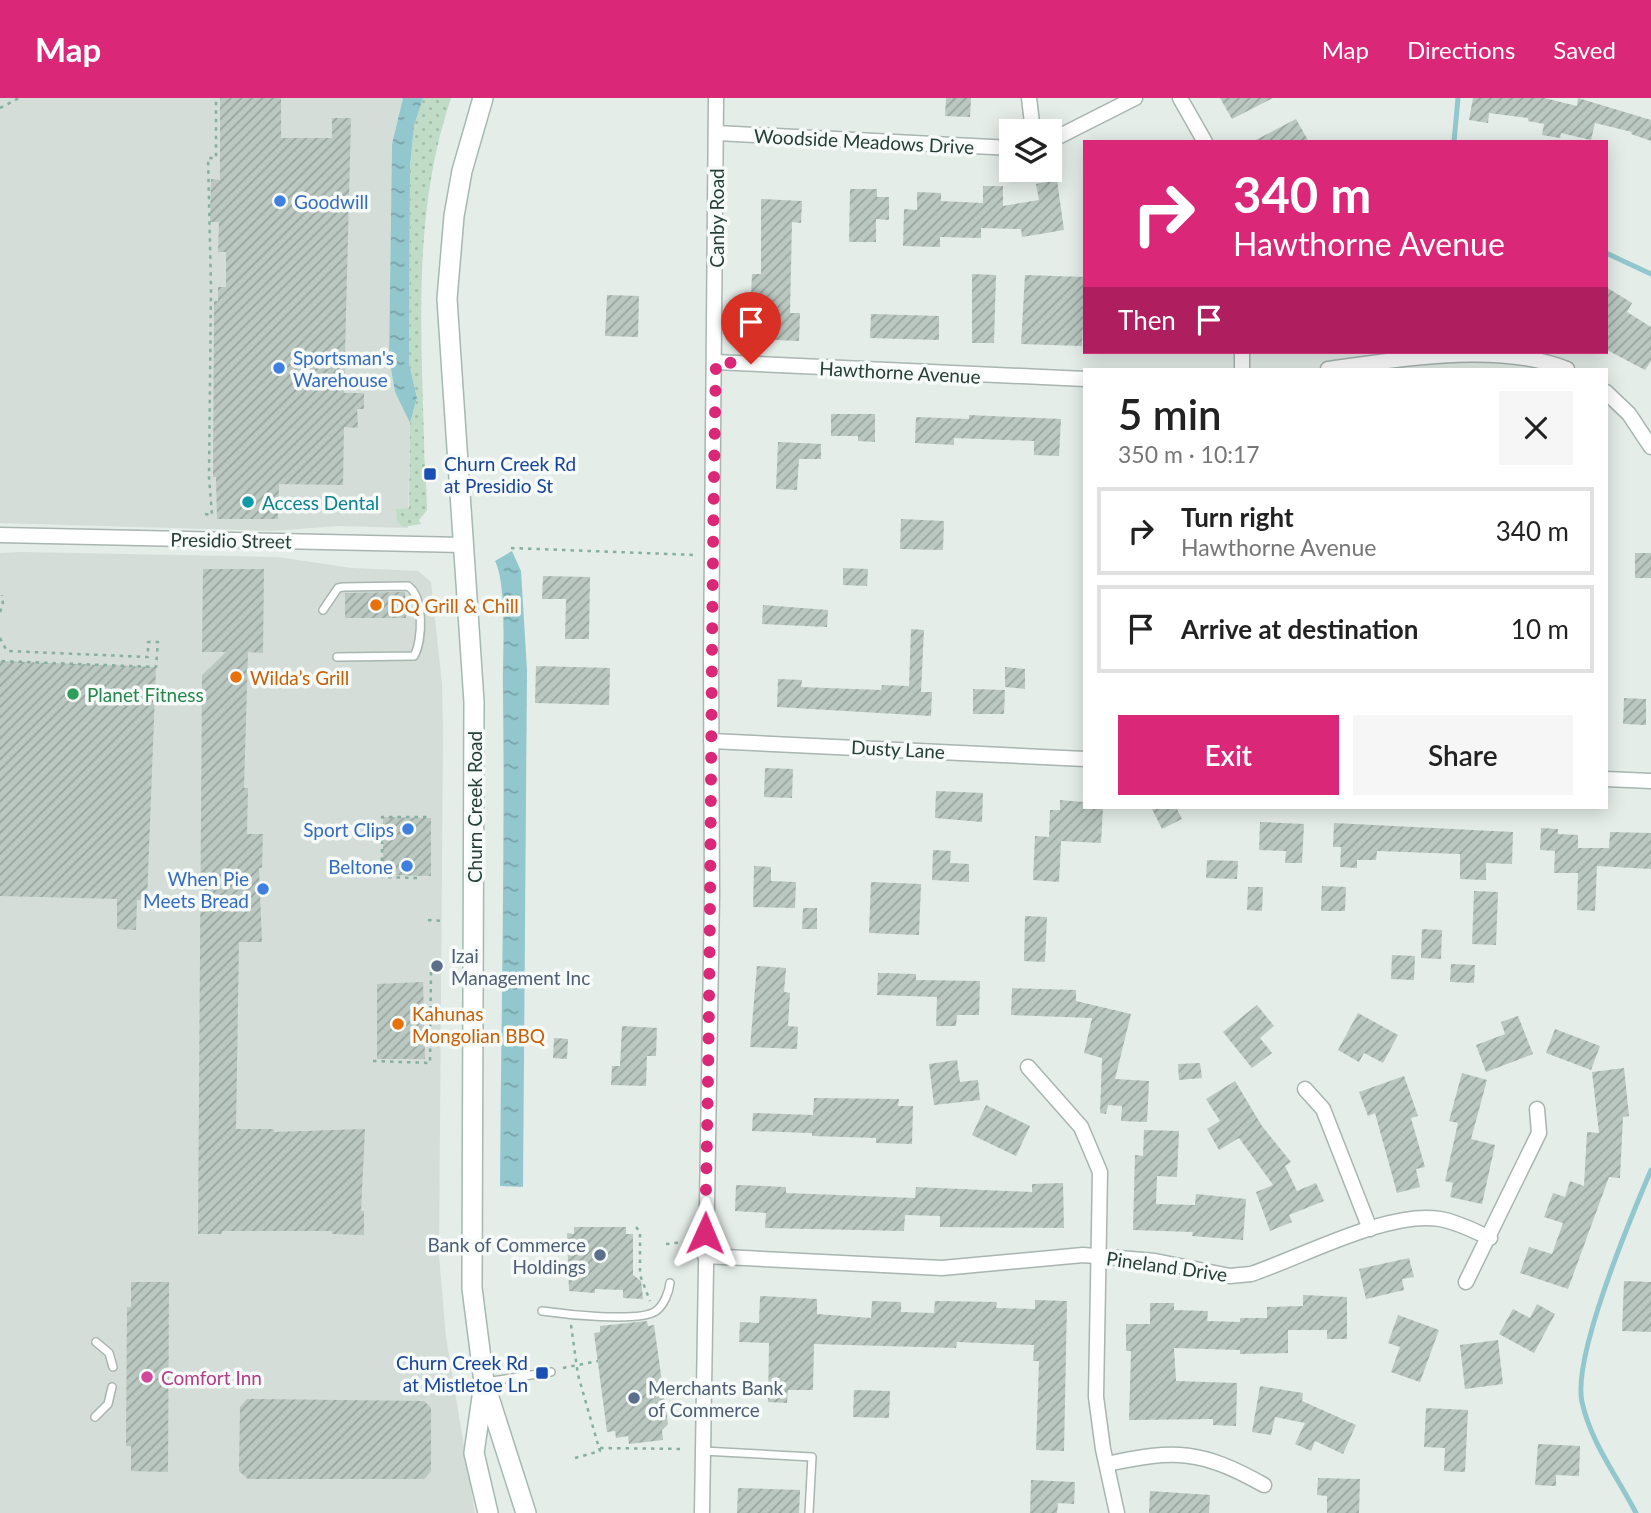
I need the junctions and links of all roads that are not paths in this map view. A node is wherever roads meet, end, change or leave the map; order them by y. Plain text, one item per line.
1 (483, 98) edge
2 (716, 98) edge
3 (1029, 98) edge
4 (1135, 98) edge
5 (1180, 98) edge
6 (1032, 119) edge
7 (717, 133) junction
8 (1062, 135) edge
9 (1204, 140) edge
10 (999, 147) edge
11 (716, 362) junction
12 (1371, 366) edge
13 (1342, 368) edge
14 (1563, 368) edge
15 (1083, 379) edge
16 (1608, 395) edge
17 (1651, 447) edge
18 (0, 535) edge
19 (463, 545) junction
20 (323, 610) dead end
21 (337, 657) dead end
22 (711, 741) junction
23 (1083, 758) edge
24 (1608, 779) edge
25 (1651, 781) edge
26 (1028, 1067) dead end
27 (1306, 1089) dead end
28 (1537, 1109) dead end
29 (1370, 1229) junction
30 (1490, 1238) junction
31 (705, 1256) junction
32 (1098, 1256) junction
33 (1466, 1282) dead end
34 (670, 1283) dead end
35 (542, 1311) dead end
36 (96, 1342) dead end
37 (113, 1367) dead end
38 (551, 1372) dead end
39 (484, 1382) junction
40 (113, 1387) dead end
41 (95, 1417) dead end
42 (703, 1451) junction
43 (1107, 1464) junction
44 (1264, 1485) dead end
45 (488, 1513) edge
46 (526, 1513) edge
47 (702, 1513) edge
48 (809, 1513) edge
49 (1117, 1513) edge

1 - 19 main road, Churn Creek Road
2 - 7 street, Canby Road
3 - 6 street
4 - 8 street
5 - 9 street
7 - 10 street, Woodside Meadows Drive
7 - 11 street, Canby Road
11 - 15 street, Hawthorne Avenue
11 - 22 street, Canby Road
12 - 13 street
12 - 14 street
16 - 17 street
18 - 19 street, Presidio Street
19 - 39 main road, Churn Creek Road
20 - 21 lane
22 - 23 street, Dusty Lane
22 - 31 street, Canby Road
24 - 25 street
26 - 32 street
27 - 29 street
28 - 30 street
29 - 30 street, Pineland Drive
29 - 32 street, Pineland Drive
30 - 33 street
31 - 32 street, Pineland Drive
31 - 42 street, Canby Road
32 - 43 street
34 - 35 lane
36 - 37 lane
38 - 39 lane
39 - 45 main road
39 - 46 main road, Churn Creek Road
40 - 41 lane
42 - 47 street, Canby Road
42 - 48 lane
43 - 44 street
43 - 49 street

